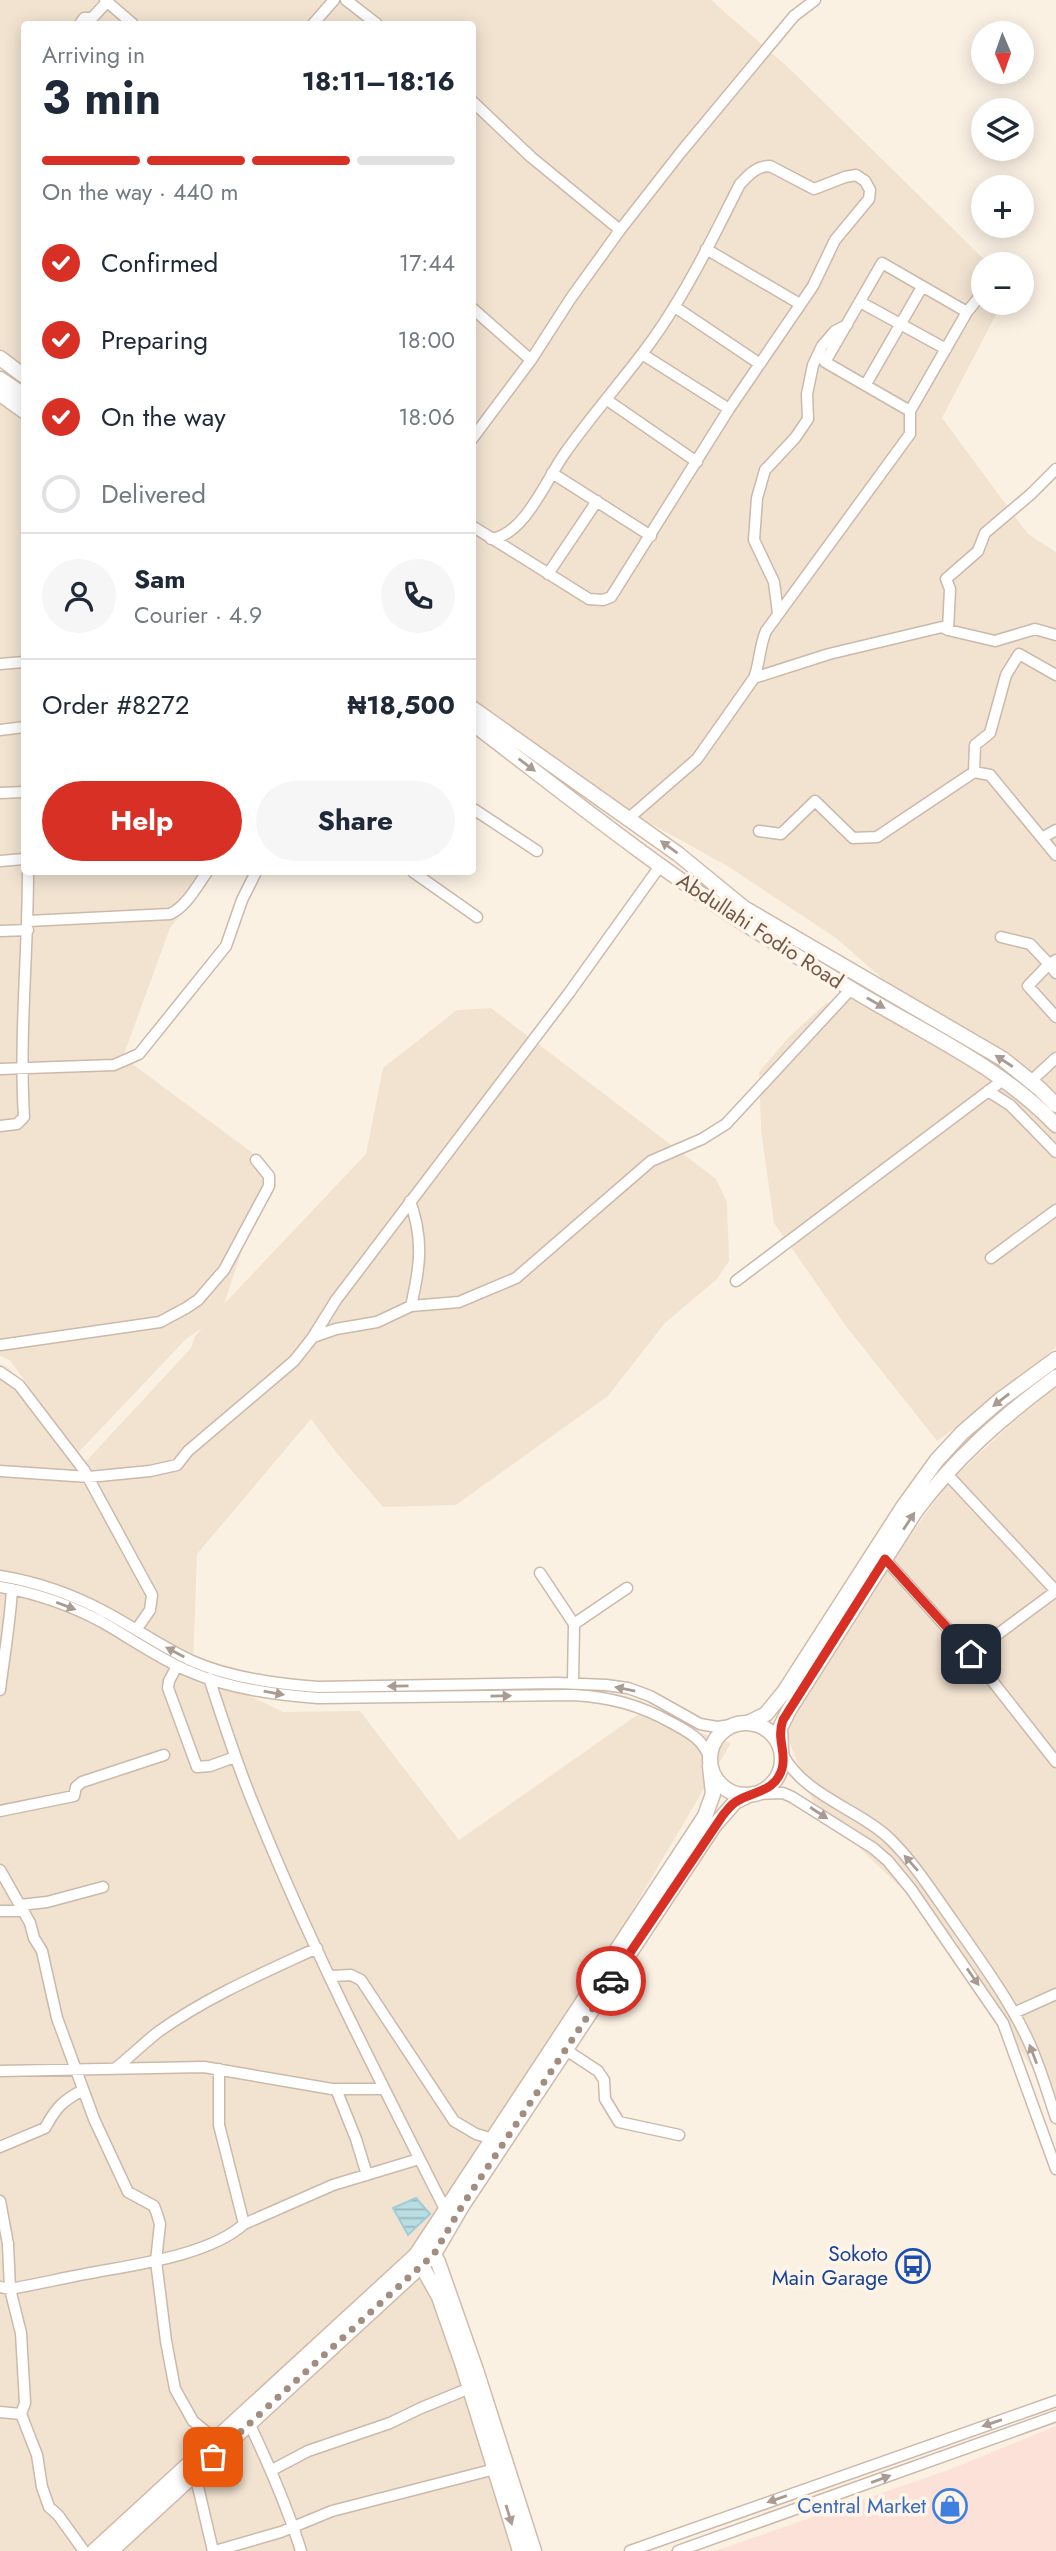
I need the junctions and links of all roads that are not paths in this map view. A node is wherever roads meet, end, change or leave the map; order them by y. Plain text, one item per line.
1 (334, 0) edge
2 (346, 0) edge
3 (815, 0) edge
4 (106, 1) edge
5 (82, 21) edge
6 (129, 21) edge
7 (316, 21) edge
8 (373, 21) edge
9 (476, 105) edge
10 (620, 230) junction
11 (706, 249) junction
12 (922, 286) junction
13 (860, 302) junction
14 (800, 304) junction
15 (675, 307) junction
16 (971, 307) edge
17 (476, 312) edge
18 (967, 312) junction
19 (900, 323) junction
20 (846, 325) junction
21 (946, 349) junction
22 (642, 354) junction
23 (0, 358) edge
24 (531, 360) junction
25 (760, 364) junction
26 (21, 374) edge
27 (0, 379) edge
28 (866, 384) junction
29 (21, 393) edge
30 (0, 394) edge
31 (607, 400) junction
32 (21, 409) edge
33 (729, 409) junction
34 (910, 411) junction
35 (476, 434) edge
36 (696, 462) junction
37 (1056, 469) edge
38 (552, 473) junction
39 (597, 501) junction
40 (476, 529) edge
41 (651, 536) junction
42 (491, 539) junction
43 (548, 574) junction
44 (778, 613) junction
45 (948, 630) junction
46 (1056, 635) edge
47 (21, 662) edge
48 (0, 664) edge
49 (1056, 675) edge
50 (754, 678) junction
51 (476, 711) edge
52 (476, 726) edge
53 (21, 727) edge
54 (0, 730) edge
55 (974, 772) junction
56 (21, 792) edge
57 (0, 793) edge
58 (476, 811) edge
59 (629, 818) junction
60 (1056, 830) edge
61 (759, 831) dead end
62 (1042, 838) junction
63 (537, 851) dead end
64 (1056, 855) edge
65 (21, 859) edge
66 (0, 861) edge
67 (660, 866) junction
68 (28, 875) edge
69 (206, 875) edge
70 (254, 875) edge
71 (417, 875) edge
72 (477, 917) dead end
73 (28, 926) junction
74 (0, 931) edge
75 (1001, 937) dead end
76 (1054, 966) edge
77 (851, 989) junction
78 (1056, 1017) edge
79 (1056, 1058) edge
80 (21, 1068) junction
81 (0, 1069) edge
82 (1003, 1080) junction
83 (1031, 1081) junction
84 (988, 1091) junction
85 (1056, 1105) edge
86 (1056, 1125) edge
87 (0, 1126) edge
88 (1056, 1153) edge
89 (256, 1160) dead end
90 (410, 1201) junction
91 (1056, 1210) edge
92 (991, 1258) dead end
93 (736, 1281) dead end
94 (411, 1306) junction
95 (313, 1337) junction
96 (0, 1345) edge
97 (1056, 1359) edge
98 (0, 1372) edge
99 (1056, 1377) edge
100 (0, 1471) edge
101 (946, 1473) junction
102 (89, 1477) junction
103 (885, 1559) junction
104 (540, 1573) dead end
105 (0, 1576) edge
106 (0, 1587) edge
107 (627, 1588) dead end
108 (12, 1590) junction
109 (1056, 1591) edge
110 (573, 1624) junction
111 (136, 1630) junction
112 (971, 1654) junction
113 (177, 1666) junction
114 (209, 1678) junction
115 (573, 1683) junction
116 (0, 1690) edge
117 (748, 1723) junction
118 (732, 1725) junction
119 (782, 1751) junction
120 (164, 1755) dead end
121 (235, 1757) junction
122 (1056, 1762) edge
123 (710, 1763) junction
124 (753, 1795) junction
125 (0, 1811) edge
126 (0, 1870) edge
127 (103, 1887) dead end
128 (21, 1908) junction
129 (0, 1911) edge
130 (317, 1948) junction
131 (331, 1976) junction
132 (1056, 1994) edge
133 (1014, 2013) junction
134 (566, 2050) junction
135 (117, 2067) junction
136 (75, 2069) junction
137 (219, 2069) junction
138 (0, 2071) edge
139 (336, 2089) junction
140 (383, 2089) junction
141 (83, 2090) junction
142 (1052, 2094) edge
143 (1056, 2118) edge
144 (679, 2134) dead end
145 (493, 2139) junction
146 (0, 2147) edge
147 (419, 2159) junction
148 (1056, 2169) edge
149 (367, 2175) junction
150 (0, 2201) edge
151 (446, 2211) junction
152 (244, 2224) junction
153 (430, 2248) junction
154 (419, 2260) junction
155 (156, 2261) junction
156 (5, 2288) edge
157 (470, 2389) junction
158 (1056, 2401) edge
159 (0, 2412) edge
160 (21, 2414) junction
161 (1056, 2416) edge
162 (249, 2423) junction
163 (215, 2439) junction
164 (495, 2469) junction
165 (272, 2470) junction
166 (195, 2474) junction
167 (294, 2526) junction
168 (84, 2551) edge
169 (94, 2551) edge
170 (111, 2551) edge
171 (214, 2551) edge
172 (301, 2551) edge
173 (520, 2551) edge
174 (534, 2551) edge
175 (630, 2551) edge
176 (678, 2551) edge

1 - 7 street
2 - 8 street
3 - 10 street
4 - 5 street
4 - 6 street
9 - 10 street
10 - 24 street
11 - 14 street
11 - 14 street
11 - 15 street
12 - 13 street
12 - 18 street
12 - 19 street
13 - 19 street
13 - 20 street
14 - 25 street
15 - 22 street
15 - 25 street
16 - 18 street
17 - 24 street
18 - 21 street
19 - 21 street
19 - 28 street
20 - 28 street
20 - 44 street
21 - 34 street
22 - 31 street
22 - 33 street
23 - 26 main road
24 - 35 street
25 - 33 street
27 - 29 main road
28 - 34 street
30 - 32 main road
31 - 36 street
31 - 38 street
33 - 36 street
34 - 44 street
36 - 41 street
37 - 45 street
38 - 39 street
38 - 42 street
39 - 41 street
39 - 43 street
40 - 42 street
41 - 43 street
42 - 43 street
44 - 50 street
45 - 46 street
45 - 50 street
47 - 48 street
49 - 55 street
50 - 59 street
51 - 59 main road, Abdullahi Fodio Road
52 -> 67 main road, Abdullahi Fodio Road
53 - 54 street
55 - 61 street
55 - 62 street
56 - 57 street
58 - 63 street
83 -> 59 main road, Abdullahi Fodio Road
60 - 62 street
62 - 64 street
65 - 66 street
67 - 77 main road, Abdullahi Fodio Road
67 - 90 street
68 - 73 street
69 - 73 street
70 - 80 street
71 - 72 street
73 - 74 street
73 - 80 street
75 - 76 street
76 - 78 street
77 -> 82 main road, Abdullahi Fodio Road
77 - 94 street
79 - 83 street
80 - 81 street
80 - 87 street
82 - 84 street
82 - 86 main road, Abdullahi Fodio Road
83 - 85 main road, Abdullahi Fodio Road
84 - 88 street
84 - 93 street
89 - 96 street
90 - 94 street
90 - 95 street
91 - 92 street
94 - 95 street
95 - 102 street
97 -> 117 main road
98 - 102 street
99 - 101 main road
100 - 102 street
103 -> 101 main road
101 - 109 street
102 - 111 street
103 - 112 street
103 - 119 main road
104 - 110 street
105 - 111 street
106 - 108 street
107 - 110 street
108 -> 113 street
108 - 116 street
109 - 112 street
110 - 115 street
115 -> 111 street
112 - 122 street
113 - 114 street
113 - 121 street
114 - 121 street
114 -> 123 street
118 -> 115 street
117 - 118 main road
117 - 119 main road
118 - 123 main road
119 - 124 main road
133 -> 119 street
120 - 125 street
121 - 130 street
123 - 124 main road
123 - 145 main road
124 - 134 main road
124 -> 148 street
126 - 128 street
127 - 128 street
128 - 129 street
128 - 136 street
130 - 131 street
130 - 135 street
131 - 140 street
131 - 145 street
132 - 133 street
142 -> 133 street
134 - 144 street
134 - 153 main road
135 - 136 street
135 - 137 street
136 - 138 street
136 - 141 street
137 - 139 street
137 - 152 street
139 - 140 street
139 - 149 street
140 - 147 street
141 - 146 street
141 - 155 street
142 - 143 street
145 - 151 main road
147 - 149 street
147 - 151 street
149 - 152 street
150 - 156 street
151 - 153 main road
152 - 155 street
153 - 154 main road
153 - 174 main road
154 - 157 main road
154 - 162 main road
154 - 163 main road
155 - 156 street
155 - 163 street
156 - 160 street
157 - 164 main road
157 - 165 street
158 -> 175 street
159 - 160 street
160 - 168 street
176 -> 161 street
162 - 165 street
162 - 166 main road
163 - 169 main road
164 - 167 street
164 -> 173 main road
165 - 167 street
166 - 170 main road
166 - 171 street
167 - 171 street
167 - 172 street

